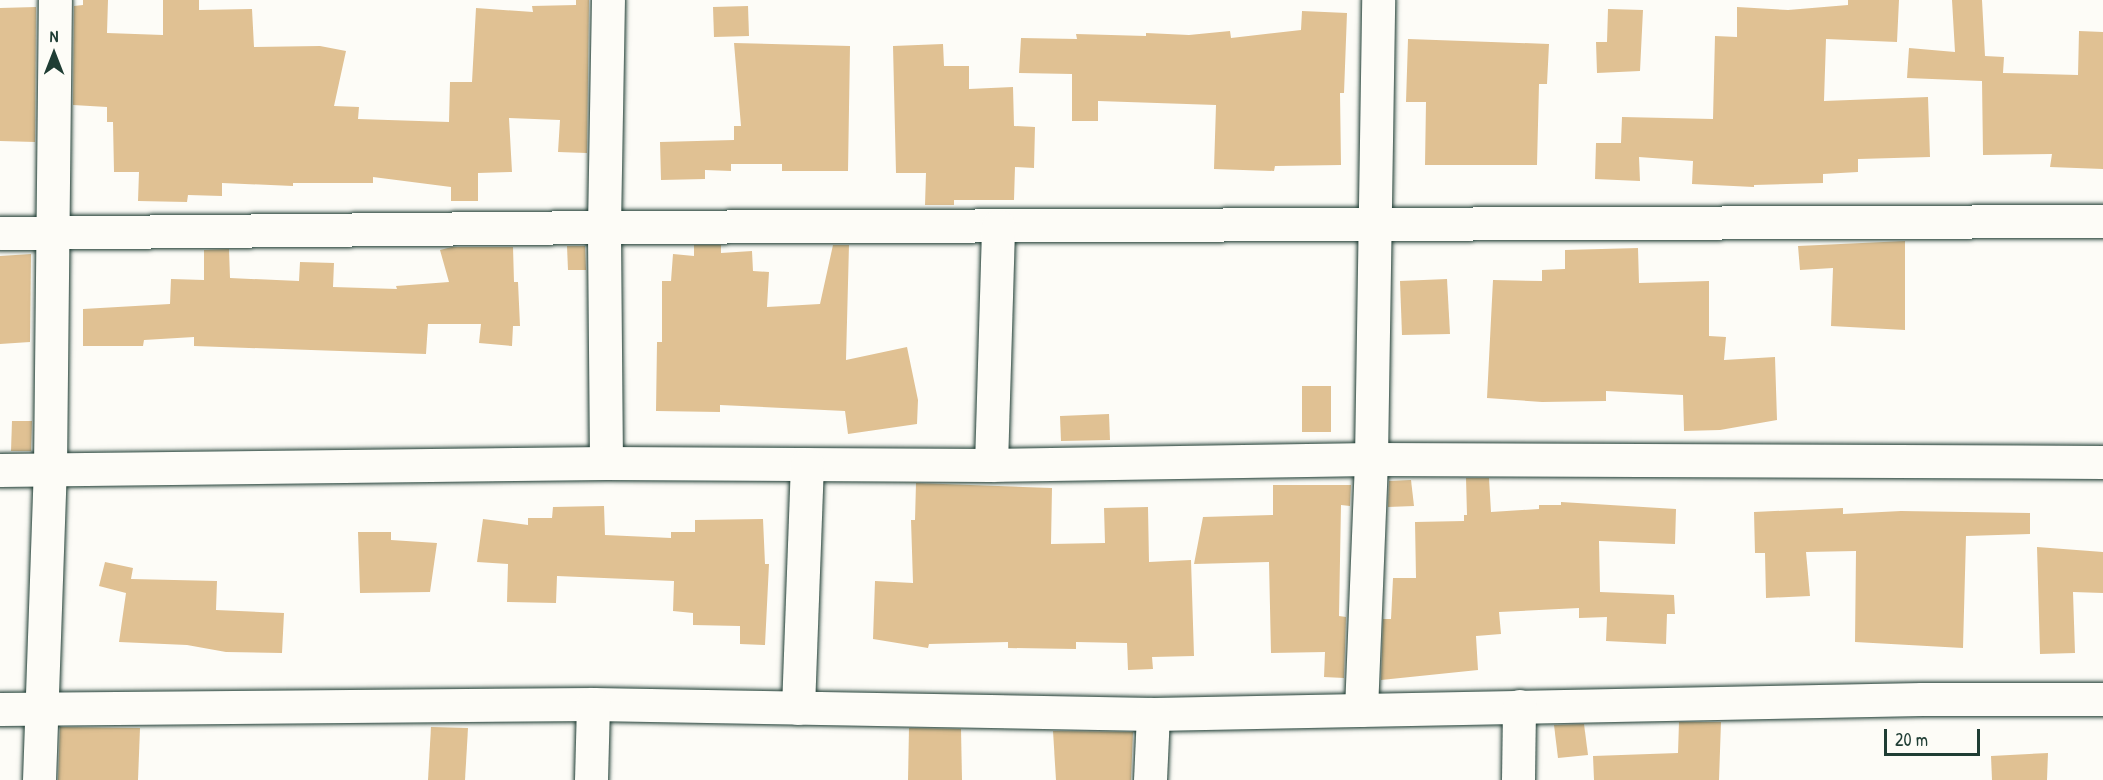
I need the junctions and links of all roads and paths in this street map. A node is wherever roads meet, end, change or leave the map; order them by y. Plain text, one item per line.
1 (55, 0) edge
2 (608, 0) edge
3 (1378, 0) edge
4 (2103, 221) edge
5 (998, 226) junction
6 (1374, 226) junction
7 (604, 227) junction
8 (0, 233) edge
9 (52, 233) junction
10 (1371, 459) junction
11 (2103, 462) edge
12 (606, 463) junction
13 (807, 464) junction
14 (991, 465) junction
15 (50, 469) junction
16 (0, 470) edge
17 (2103, 699) edge
18 (593, 704) junction
19 (1519, 706) junction
20 (798, 708) junction
21 (0, 709) edge
22 (41, 709) junction
23 (1361, 710) junction
24 (1153, 714) junction
25 (39, 780) edge
26 (591, 780) edge
27 (1150, 780) edge
28 (1518, 780) edge

1 - 9 street
2 - 7 street
3 - 6 street
4 - 6 street
5 - 6 street
5 - 7 street
5 - 14 street
6 - 10 street
7 - 9 street
7 - 12 street
8 - 9 street
9 - 15 street
10 - 11 street
10 - 14 street
10 - 23 street
12 - 13 street
12 - 15 street
13 - 14 street
13 - 20 street
15 - 16 street
15 - 22 street
17 - 19 street
18 - 20 street
18 - 22 street
18 - 26 street
19 - 23 street
19 - 28 street
20 - 24 street
21 - 22 street
22 - 25 street
23 - 24 street
24 - 27 street

